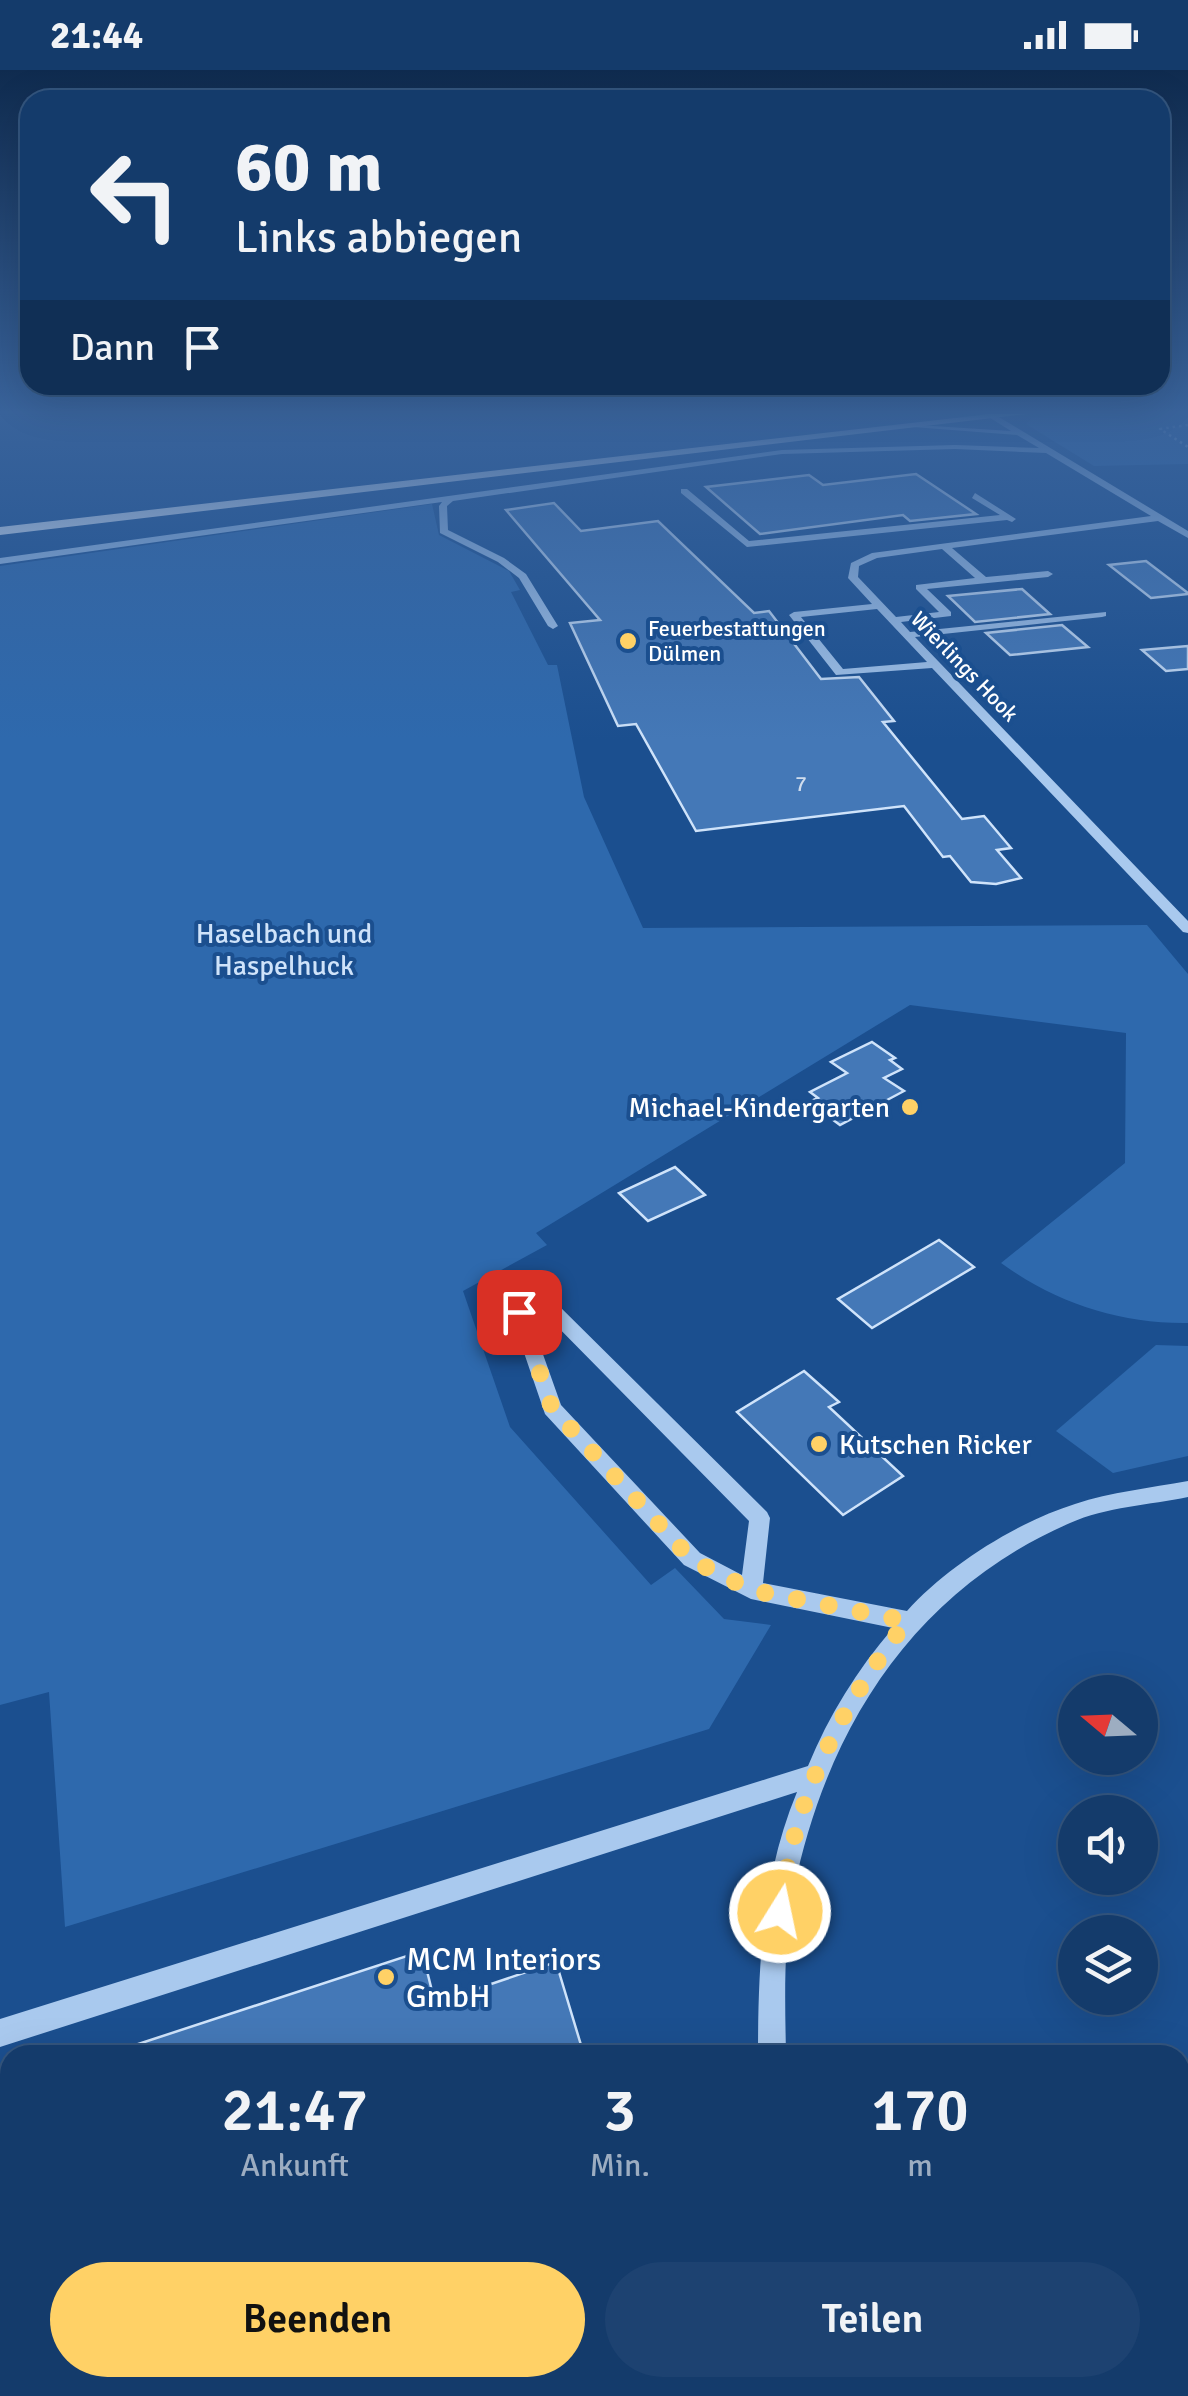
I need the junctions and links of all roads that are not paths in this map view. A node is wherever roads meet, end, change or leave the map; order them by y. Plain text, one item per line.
1 (74, 523) edge
2 (267, 523) edge
3 (443, 523) edge
4 (721, 523) edge
5 (955, 523) edge
6 (1018, 523) edge
7 (1118, 523) edge
8 (1166, 523) edge
9 (0, 531) edge
10 (1034, 532) junction
11 (1188, 535) edge
12 (944, 545) junction
13 (0, 561) edge
14 (1048, 574) dead end
15 (983, 580) junction
16 (880, 606) junction
17 (1102, 614) dead end
18 (894, 620) junction
19 (553, 626) dead end
20 (908, 635) junction
21 (936, 664) junction
22 (1188, 929) edge
23 (1188, 1489) edge
24 (751, 1590) junction
25 (907, 1621) junction
26 (812, 1776) junction
27 (0, 2033) edge
28 (771, 2045) edge

1 - 9 main road
2 - 13 street
3 - 19 street
4 - 5 street
6 - 10 street
7 - 10 street, Wierlings Hook
8 - 11 street
10 - 12 street, Wierlings Hook
12 - 15 street
12 - 16 street, Wierlings Hook
14 - 15 street
15 - 18 street
16 - 18 street, Wierlings Hook
16 - 21 street
17 - 20 street
18 - 20 street, Wierlings Hook
20 - 21 street, Wierlings Hook
21 - 22 street, Wierlings Hook
23 - 25 street
24 - 24 street
24 - 25 street
25 - 26 street
26 - 27 street
26 - 28 street

